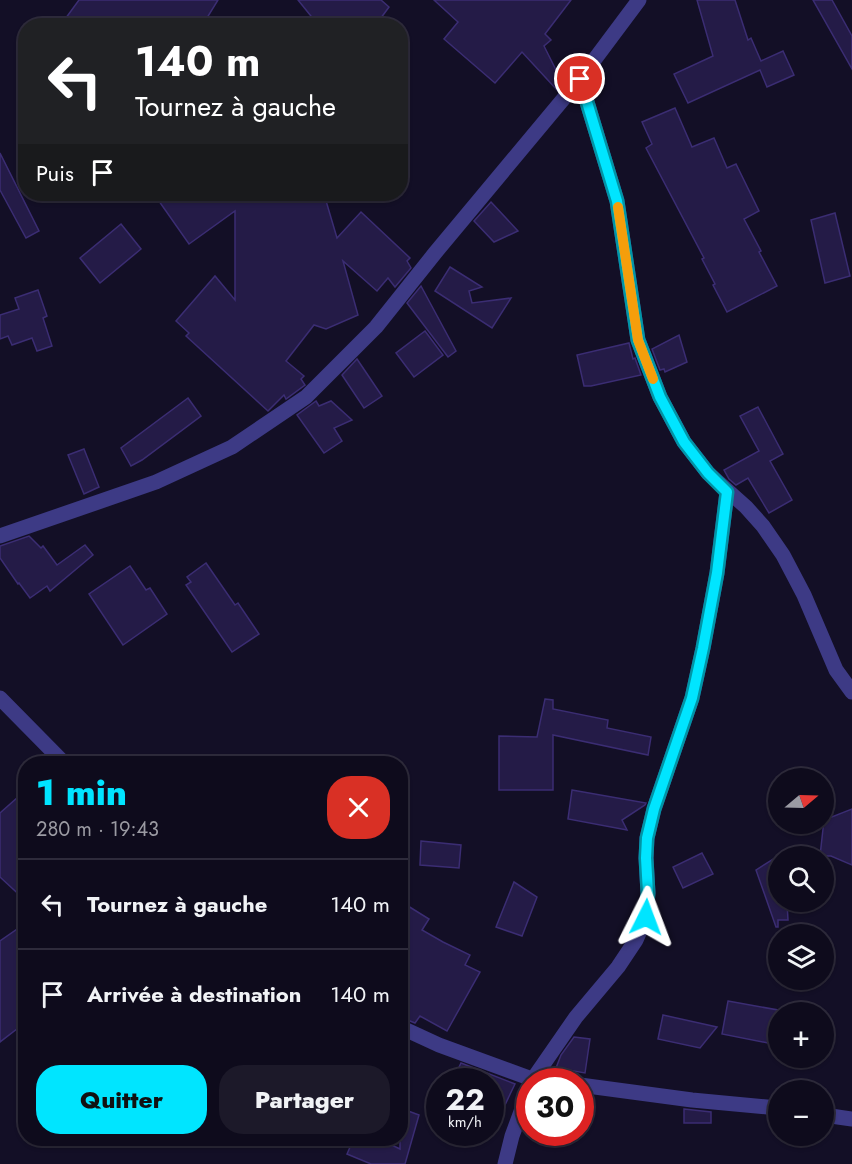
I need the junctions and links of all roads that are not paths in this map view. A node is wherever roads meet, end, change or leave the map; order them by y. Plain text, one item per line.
1 (639, 0) edge
2 (580, 79) junction
3 (727, 492) junction
4 (0, 536) edge
5 (852, 692) edge
6 (0, 698) edge
7 (57, 756) edge
8 (408, 1031) edge
9 (541, 1068) edge
10 (516, 1077) edge
11 (594, 1087) edge
12 (768, 1107) edge
13 (834, 1116) edge
14 (852, 1119) edge
15 (516, 1126) edge
16 (505, 1164) edge

1 - 2 street
2 - 3 street
2 - 4 street
3 - 5 street
3 - 9 street
6 - 7 street
8 - 10 street
11 - 12 street
13 - 14 street
15 - 16 street

